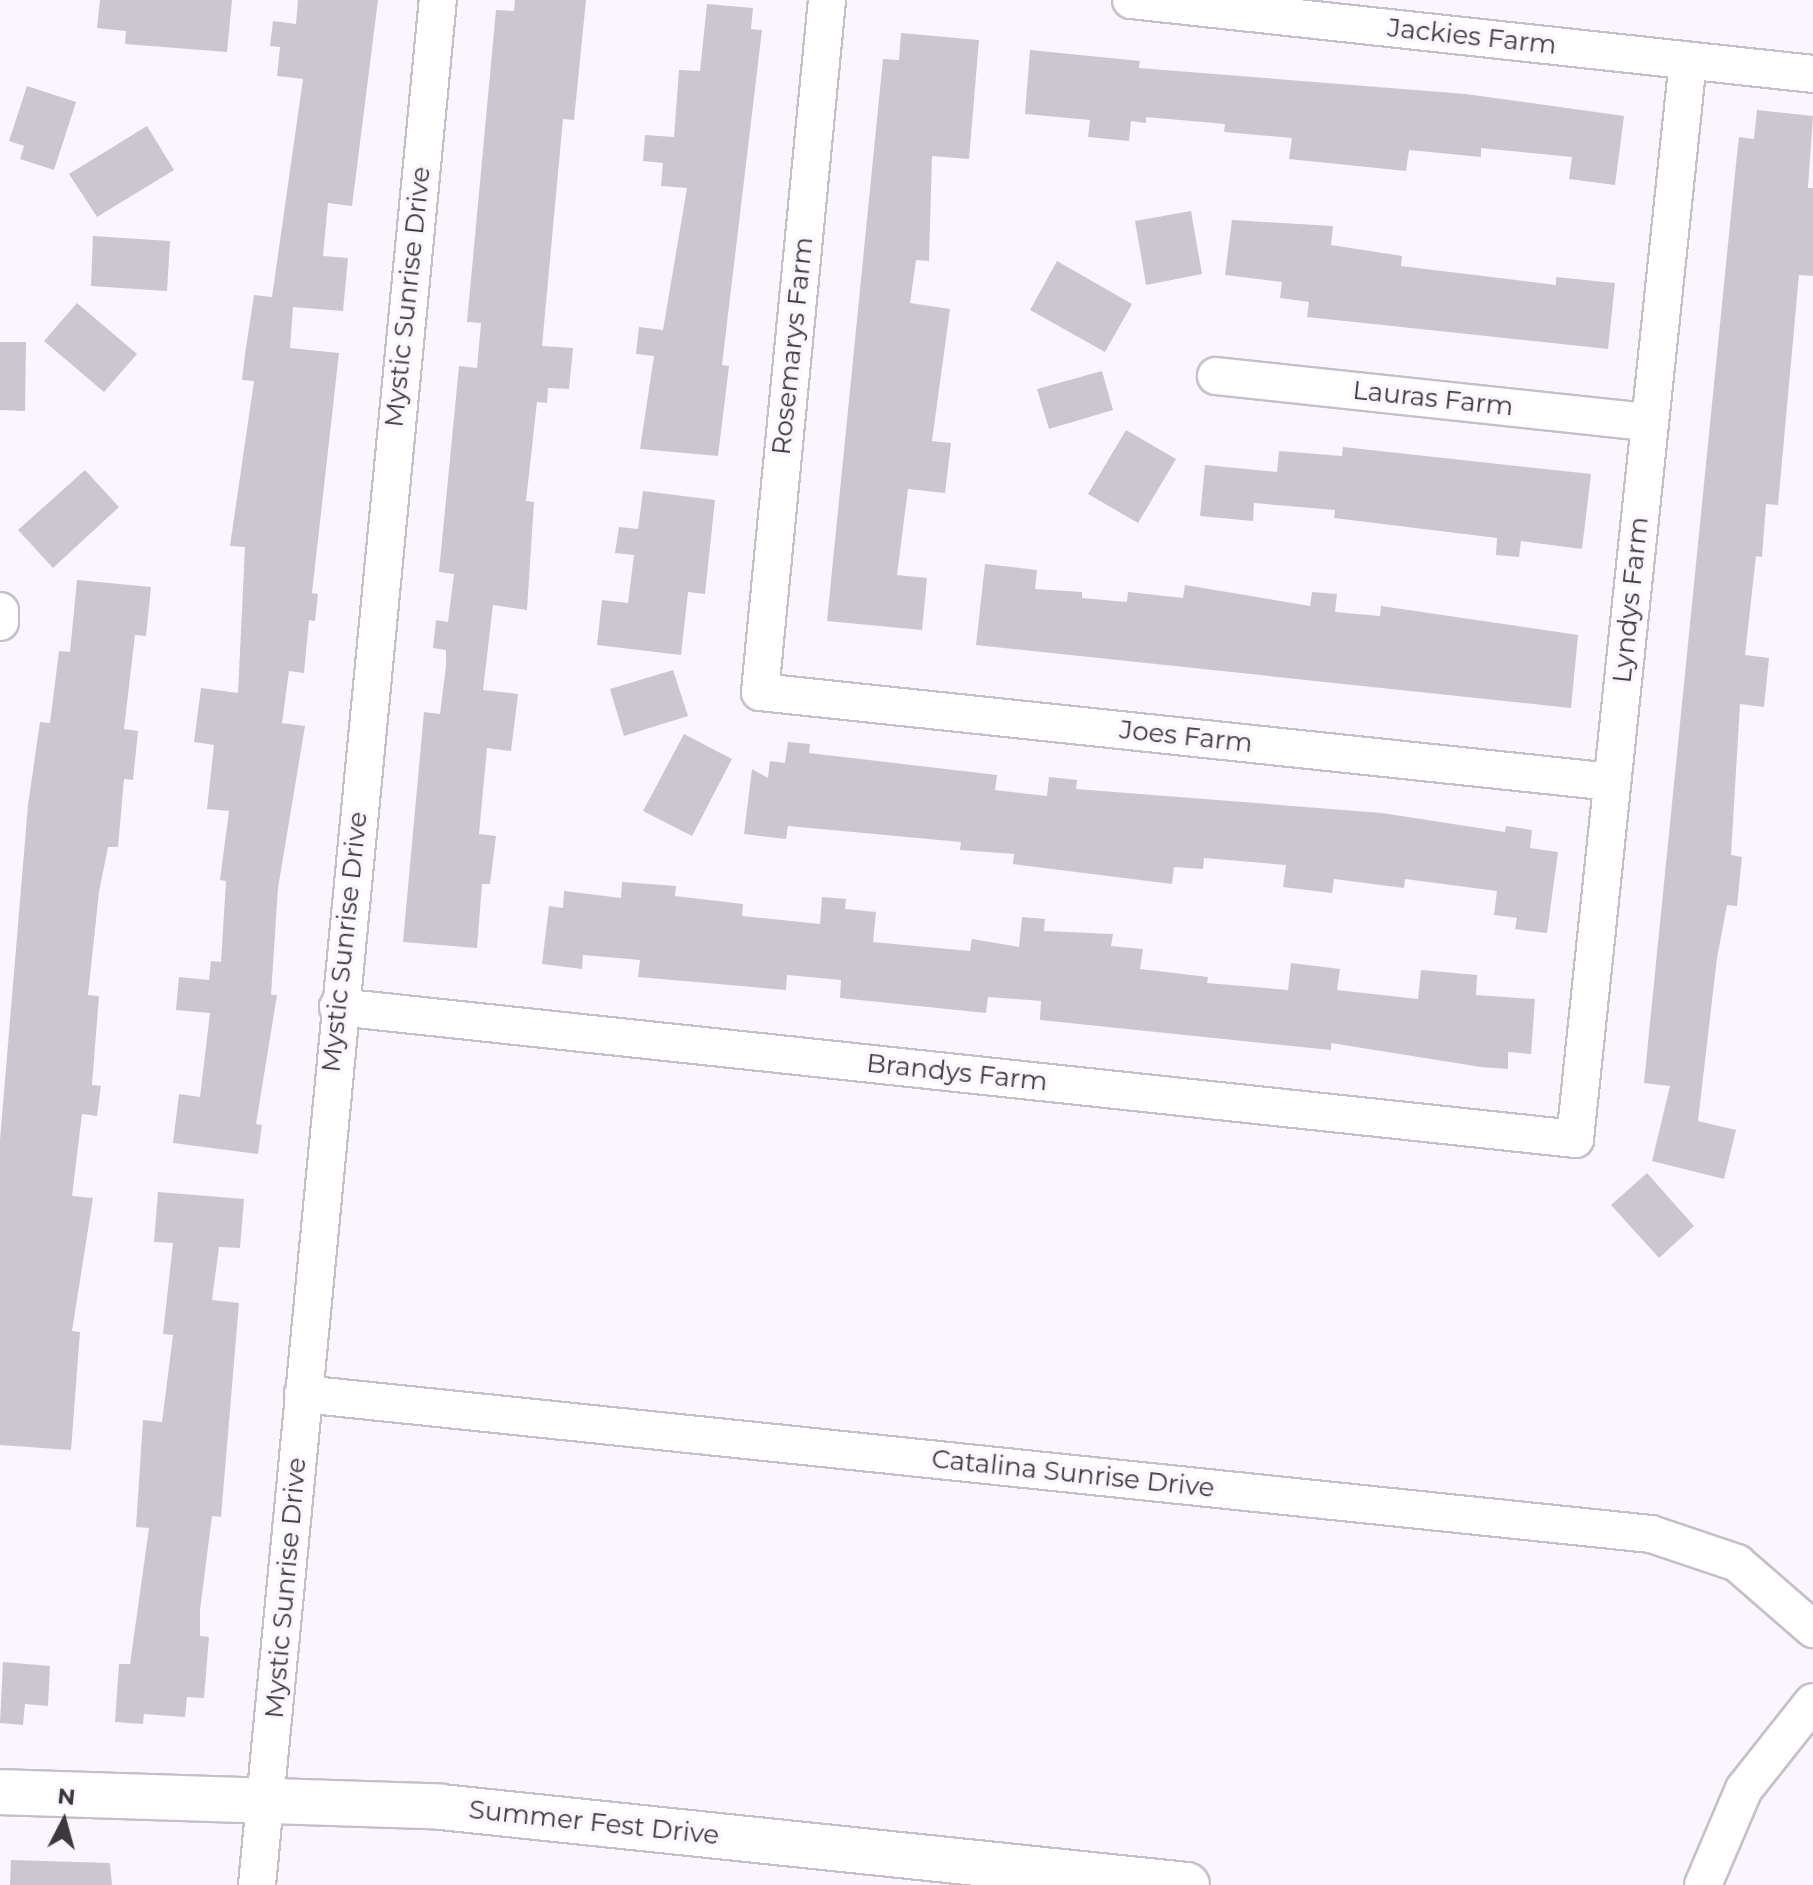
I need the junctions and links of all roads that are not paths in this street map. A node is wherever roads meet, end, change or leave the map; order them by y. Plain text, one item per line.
1 (438, 0) edge
2 (827, 0) edge
3 (1131, 0) edge
4 (1688, 61) junction
5 (1813, 74) edge
6 (1216, 376) dead end
7 (1650, 422) junction
8 (760, 692) joint
9 (1612, 782) junction
10 (338, 1007) junction
11 (1575, 1139) joint
12 (303, 1394) junction
13 (1813, 1629) edge
14 (1813, 1702) edge
15 (0, 1792) edge
16 (267, 1798) junction
17 (257, 1885) edge
18 (1187, 1885) edge
19 (1703, 1885) edge

1 - 10 street, Mystic Sunrise Drive
2 - 8 street, Rosemarys Farm
3 - 4 street, Jackies Farm
4 - 5 street, Jackies Farm
4 - 7 street, Lyndys Farm
6 - 7 street, Lauras Farm
7 - 9 street, Lyndys Farm
8 - 9 street, Joes Farm
9 - 11 street, Lyndys Farm
10 - 11 street, Brandys Farm
10 - 12 street, Mystic Sunrise Drive
12 - 13 street, Catalina Sunrise Drive
12 - 16 street, Mystic Sunrise Drive
14 - 19 street
15 - 16 street, Summer Fest Drive
16 - 17 street, Mystic Sunrise Drive
16 - 18 street, Summer Fest Drive

